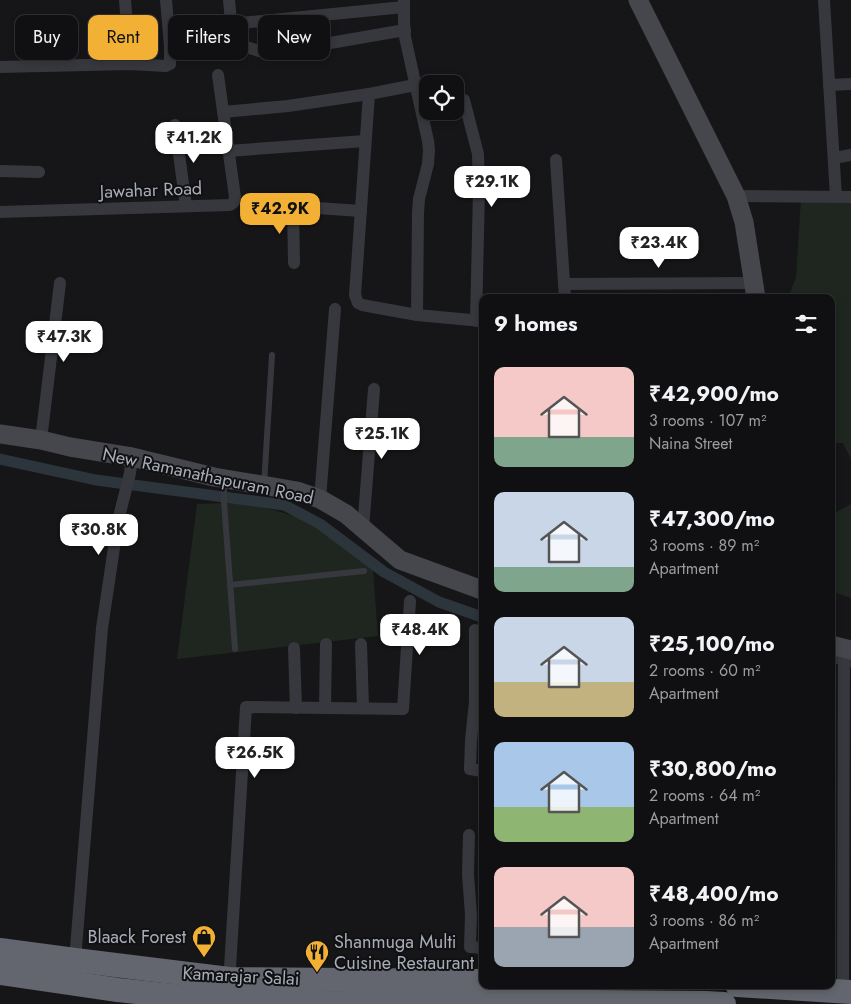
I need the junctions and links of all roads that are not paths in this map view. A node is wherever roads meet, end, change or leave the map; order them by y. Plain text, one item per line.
1 (125, 0) edge
2 (166, 0) edge
3 (229, 0) edge
4 (638, 0) edge
5 (824, 0) edge
6 (404, 3) edge
7 (230, 15) edge
8 (248, 22) edge
9 (168, 23) edge
10 (405, 30) junction
11 (248, 48) edge
12 (170, 60) edge
13 (130, 64) junction
14 (0, 67) edge
15 (218, 75) dead end
16 (851, 84) edge
17 (416, 85) junction
18 (829, 86) junction
19 (369, 94) junction
20 (464, 100) dead end
21 (224, 112) junction
22 (175, 125) dead end
23 (365, 141) junction
24 (228, 150) junction
25 (851, 155) edge
26 (834, 158) junction
27 (556, 160) dead end
28 (0, 171) edge
29 (39, 172) dead end
30 (736, 196) junction
31 (836, 197) junction
32 (851, 197) edge
33 (259, 204) dead end
34 (186, 206) junction
35 (293, 206) junction
36 (361, 211) junction
37 (0, 212) edge
38 (294, 263) dead end
39 (60, 283) dead end
40 (564, 284) junction
41 (755, 290) edge
42 (565, 294) edge
43 (335, 308) dead end
44 (418, 315) junction
45 (479, 321) edge
46 (272, 355) dead end
47 (374, 389) dead end
48 (0, 434) edge
49 (41, 440) junction
50 (131, 465) junction
51 (224, 485) junction
52 (264, 486) junction
53 (320, 500) junction
54 (363, 529) junction
55 (364, 571) dead end
56 (230, 585) junction
57 (479, 589) edge
58 (410, 601) dead end
59 (475, 630) dead end
60 (326, 644) dead end
61 (361, 644) dead end
62 (294, 648) dead end
63 (235, 649) dead end
64 (843, 654) edge
65 (296, 708) junction
66 (325, 708) junction
67 (363, 708) junction
68 (479, 770) edge
69 (470, 835) dead end
70 (479, 948) edge
71 (0, 950) edge
72 (75, 960) junction
73 (0, 973) edge
74 (229, 979) junction
75 (805, 989) edge
76 (847, 992) edge
77 (485, 993) edge
78 (517, 994) edge
79 (398, 996) edge
80 (228, 1003) edge
81 (724, 1004) edge

1 - 13 street
2 - 9 street
3 - 7 street
4 - 30 main road
5 - 18 street
6 - 8 street
6 - 10 street
10 - 11 street
10 - 17 street
12 - 13 street
13 - 14 street
15 - 21 street, Jawahar Road
16 - 18 street
17 - 19 street
17 - 44 street
18 - 26 street
19 - 21 street
19 - 23 street
20 - 45 street
21 - 24 street, Jawahar Road
22 - 34 street
23 - 24 street
23 - 36 street
24 - 34 street, Jawahar Road
25 - 26 street
26 - 31 street
27 - 40 street
28 - 29 street
30 - 31 street
30 - 41 main road
31 - 32 street
33 - 35 street
34 - 37 street, Jawahar Road
35 - 36 street
35 - 38 street
36 - 44 street
39 - 49 street
40 - 41 street
40 - 42 street
43 - 53 street
44 - 45 street
46 - 52 lane
47 - 54 street
48 - 49 main road, New Ramanathapuram Road
49 - 50 main road, New Ramanathapuram Road
50 - 51 main road, New Ramanathapuram Road
50 - 72 street
51 - 52 main road, New Ramanathapuram Road
51 - 56 lane
52 - 53 main road, New Ramanathapuram Road
53 - 54 main road, New Ramanathapuram Road
54 - 57 main road, New Ramanathapuram Road
55 - 56 lane
56 - 63 lane
58 - 67 street
59 - 68 street
60 - 66 street
61 - 67 street
62 - 65 street
64 - 76 street
65 - 66 street
65 - 74 street
66 - 67 street
69 - 70 street
71 - 72 highway, Kamarajar Salai
72 - 74 highway, Kamarajar Salai
73 - 80 highway, Kamarajar Salai
74 - 79 highway, Kamarajar Salai
74 - 80 street
75 - 76 highway
77 - 78 highway, Kamarajar Salai
77 - 79 highway, Kamarajar Salai
78 - 81 highway, Kamarajar Salai
79 - 80 highway, Kamarajar Salai

